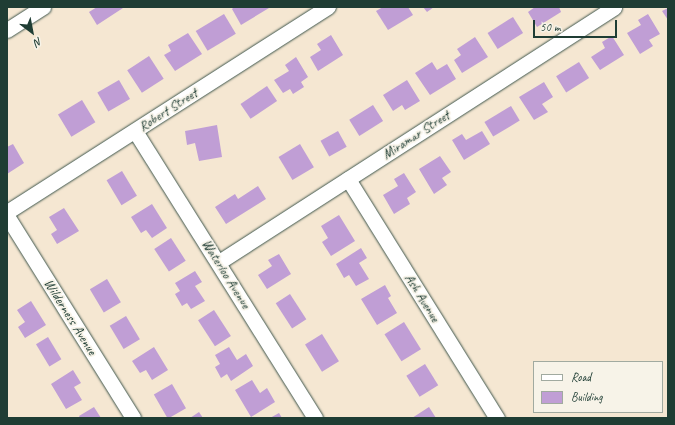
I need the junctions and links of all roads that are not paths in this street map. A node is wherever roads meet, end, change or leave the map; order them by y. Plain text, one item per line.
1 (43, 7) edge
2 (328, 7) edge
3 (614, 7) edge
4 (7, 30) edge
5 (135, 131) junction
6 (348, 179) junction
7 (7, 212) edge
8 (7, 216) edge
9 (219, 262) junction
10 (133, 418) edge
11 (315, 418) edge
12 (498, 418) edge

1 - 4 street
2 - 5 street, Robert Street
3 - 6 street, Miramar Street
5 - 7 street, Robert Street
5 - 9 street, Waterloo Avenue
6 - 9 street, Miramar Street
6 - 12 street, Ash Avenue
8 - 10 street, Wilderness Avenue
9 - 11 street, Waterloo Avenue

